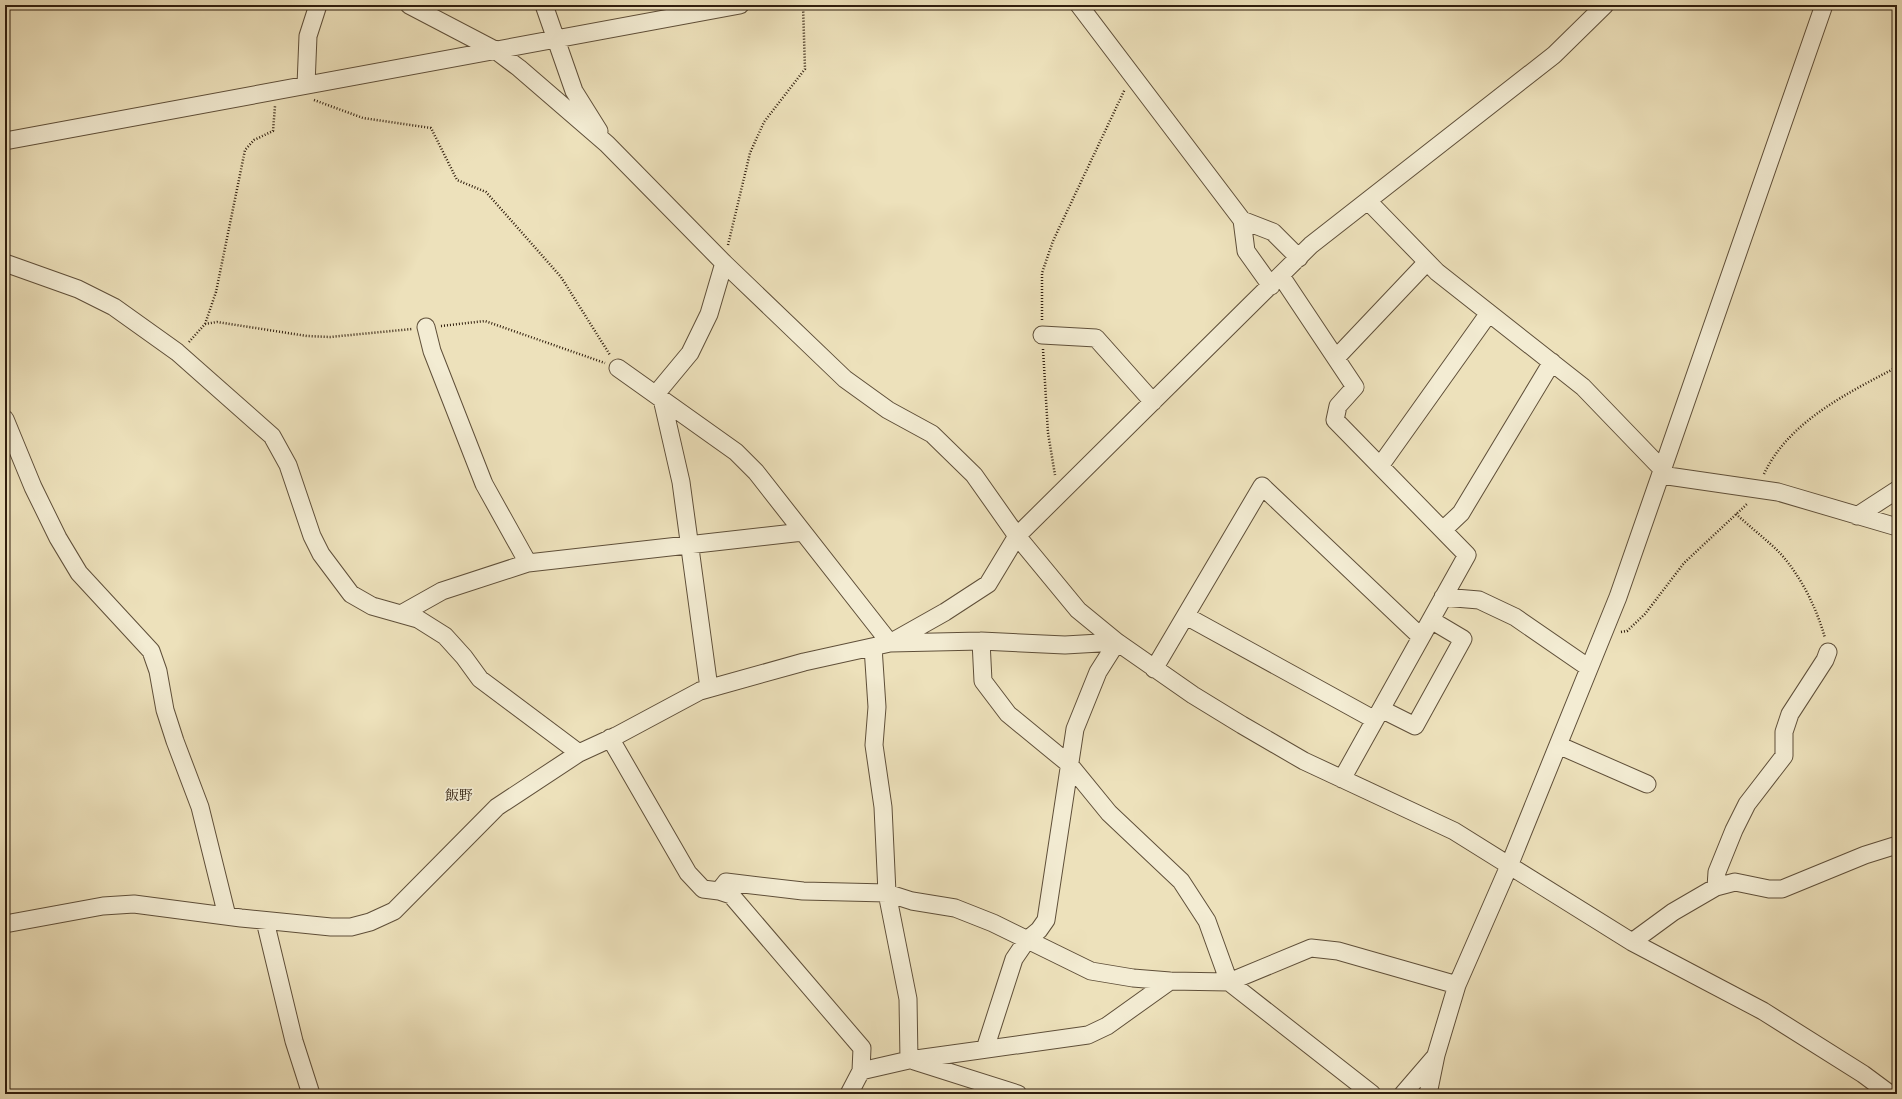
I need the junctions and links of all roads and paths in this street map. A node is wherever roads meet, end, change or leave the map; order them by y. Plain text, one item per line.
1 (318, 5) edge
2 (409, 5) edge
3 (544, 5) edge
4 (740, 5) edge
5 (803, 5) edge
6 (1079, 5) edge
7 (1605, 5) edge
8 (1824, 5) edge
9 (557, 39) junction
10 (494, 50) junction
11 (1132, 74) junction
12 (276, 90) junction
13 (309, 92) junction
14 (5, 141) edge
15 (607, 144) junction
16 (1368, 201) junction
17 (1242, 220) junction
18 (1299, 258) junction
19 (724, 262) junction
20 (1427, 262) junction
21 (5, 263) edge
22 (1276, 281) junction
23 (1489, 313) junction
24 (205, 324) junction
25 (426, 327) junction
26 (1042, 335) junction
27 (177, 352) junction
28 (1336, 358) junction
29 (1552, 362) junction
30 (1897, 367) edge
31 (618, 368) junction
32 (659, 397) junction
33 (1153, 402) junction
34 (5, 419) edge
35 (1380, 466) junction
36 (1662, 472) junction
37 (1760, 489) junction
38 (1897, 490) edge
39 (1058, 496) junction
40 (1736, 514) junction
41 (1857, 516) junction
42 (1897, 527) edge
43 (1443, 530) junction
44 (803, 532) junction
45 (1017, 536) junction
46 (690, 545) junction
47 (528, 563) junction
48 (1443, 597) junction
49 (401, 614) junction
50 (1186, 616) junction
51 (1431, 620) junction
52 (1602, 636) junction
53 (1421, 637) junction
54 (981, 641) junction
55 (1117, 642) junction
56 (890, 643) junction
57 (873, 647) junction
58 (1828, 652) joint
59 (1589, 668) junction
60 (1154, 669) junction
61 (709, 688) junction
62 (1378, 715) junction
63 (610, 738) junction
64 (1558, 745) junction
65 (579, 753) junction
66 (1069, 764) junction
67 (1342, 779) junction
68 (1647, 784) dead end
69 (1897, 845) edge
70 (1509, 866) junction
71 (1716, 887) junction
72 (719, 891) junction
73 (887, 893) junction
74 (227, 916) junction
75 (265, 921) junction
76 (5, 924) edge
77 (1027, 940) junction
78 (1632, 942) junction
79 (1170, 981) junction
80 (1229, 982) junction
81 (1457, 985) junction
82 (985, 1049) junction
83 (1436, 1055) junction
84 (909, 1060) junction
85 (861, 1071) junction
86 (974, 1087) edge
87 (311, 1094) edge
88 (849, 1094) edge
89 (1018, 1094) edge
90 (1372, 1094) edge
91 (1403, 1094) edge
92 (1428, 1094) edge
93 (1890, 1094) edge

1 - 13 street
2 - 10 street
3 - 9 street
4 - 9 street
5 - 19 path
6 - 11 street
7 - 16 street
8 - 36 street
9 - 10 street
9 - 15 street
10 - 13 street
10 - 15 street
11 - 17 street
11 - 26 path
12 - 13 street
12 - 14 street
12 - 24 path
13 - 31 path
15 - 19 street
16 - 18 street
16 - 20 street
17 - 18 street
17 - 22 street
18 - 22 street
19 - 32 street
19 - 45 street
20 - 23 street
20 - 28 street
21 - 27 street
22 - 28 street
22 - 33 street
23 - 29 street
23 - 35 street
24 - 25 path
24 - 27 path
25 - 31 path
25 - 47 street
26 - 33 street
26 - 39 path
27 - 49 street
28 - 35 street
29 - 36 street
29 - 43 street
30 - 37 path
31 - 32 street
32 - 44 street
32 - 46 street
33 - 39 street
34 - 74 street
35 - 43 street
36 - 37 street
36 - 52 street
37 - 40 path
37 - 41 street
38 - 41 street
39 - 45 street
40 - 52 path
40 - 58 path
41 - 42 street
43 - 48 street
44 - 46 street
44 - 56 street
45 - 55 street
45 - 56 street
46 - 47 street
46 - 61 street
47 - 49 street
48 - 51 street
48 - 59 street
49 - 65 street
50 - 53 street
50 - 60 street
50 - 62 street
51 - 53 street
51 - 62 street
52 - 59 street
53 - 62 street
54 - 55 street
54 - 56 street
54 - 66 street
55 - 60 street
55 - 66 street
56 - 57 street
57 - 61 street
57 - 73 street
58 - 71 street
59 - 64 street
60 - 67 street
61 - 63 street
62 - 67 street
63 - 65 street
63 - 72 street
64 - 68 street
64 - 70 street
65 - 75 street
66 - 77 street
66 - 80 street
67 - 70 street
69 - 71 street
70 - 78 street
70 - 81 street
71 - 78 street
72 - 73 street
72 - 85 street
73 - 77 street
73 - 84 street
74 - 75 street
74 - 76 street
75 - 87 street
77 - 79 street
77 - 82 street
78 - 93 street
79 - 80 street
79 - 82 street
80 - 81 street
80 - 90 street
81 - 83 street
82 - 84 street
83 - 91 street
83 - 92 street
84 - 85 street
84 - 86 street
85 - 88 street
86 - 89 street

